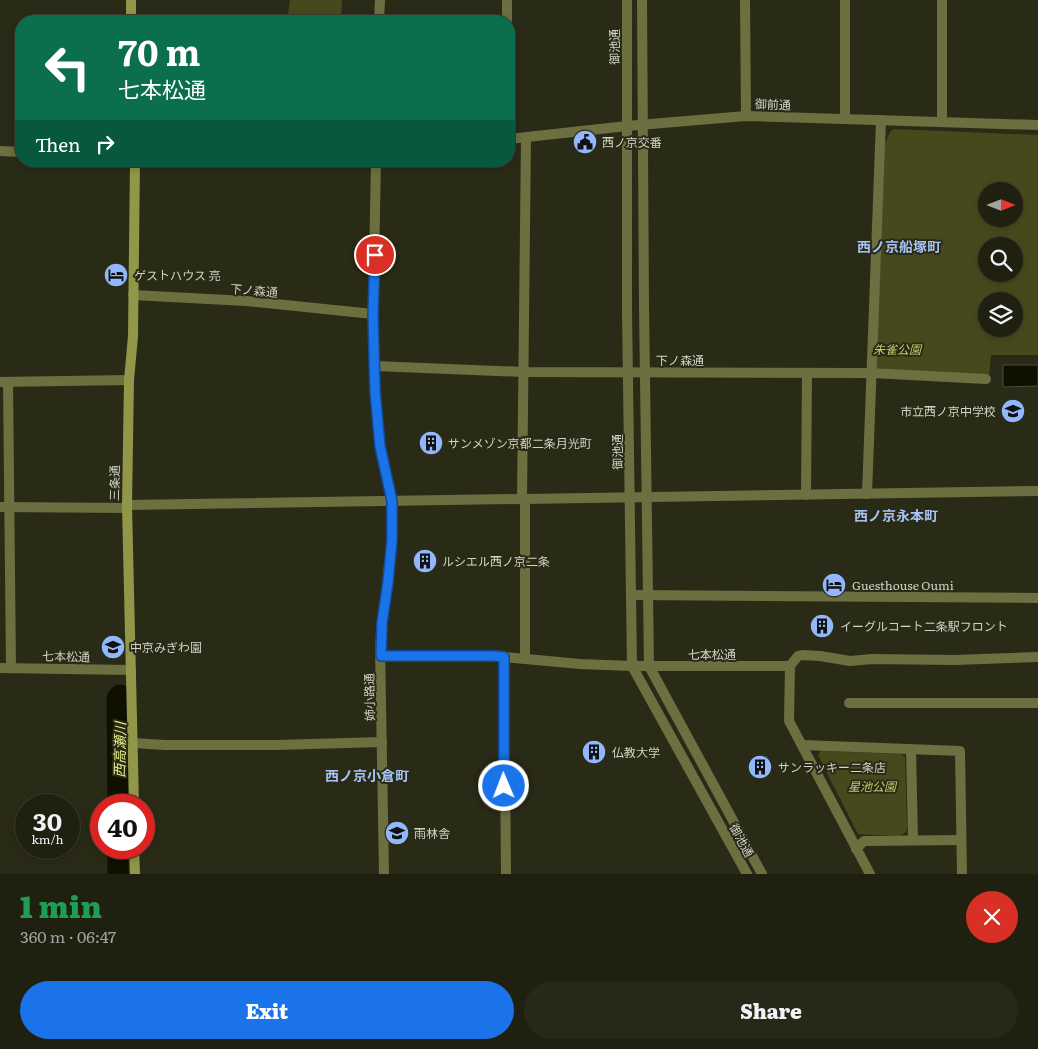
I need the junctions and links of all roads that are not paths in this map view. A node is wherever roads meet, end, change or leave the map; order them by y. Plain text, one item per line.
1 (131, 0) edge
2 (380, 0) edge
3 (507, 0) edge
4 (627, 0) edge
5 (642, 0) edge
6 (745, 0) edge
7 (845, 0) edge
8 (942, 0) edge
9 (131, 15) edge
10 (379, 15) edge
11 (507, 15) edge
12 (746, 116) junction
13 (845, 119) junction
14 (881, 120) junction
15 (942, 122) junction
16 (643, 125) junction
17 (1038, 125) edge
18 (627, 126) junction
19 (526, 138) junction
20 (515, 139) edge
21 (0, 151) edge
22 (15, 152) edge
23 (135, 167) edge
24 (376, 167) edge
25 (133, 295) junction
26 (373, 314) junction
27 (374, 366) junction
28 (524, 372) junction
29 (629, 373) junction
30 (645, 373) junction
31 (807, 373) junction
32 (872, 373) junction
33 (986, 379) dead end
34 (130, 380) junction
35 (4, 382) edge
36 (1038, 491) edge
37 (867, 494) junction
38 (806, 495) junction
39 (630, 497) junction
40 (646, 497) junction
41 (524, 499) junction
42 (392, 501) junction
43 (127, 506) junction
44 (4, 507) edge
45 (632, 595) junction
46 (648, 595) junction
47 (1038, 598) edge
48 (381, 656) junction
49 (504, 657) junction
50 (1038, 657) edge
51 (525, 659) junction
52 (632, 666) junction
53 (649, 666) junction
54 (790, 666) junction
55 (0, 668) edge
56 (11, 668) junction
57 (132, 670) junction
58 (849, 703) dead end
59 (1038, 703) edge
60 (382, 742) junction
61 (133, 743) junction
62 (802, 746) junction
63 (911, 750) junction
64 (134, 794) edge
65 (742, 836) junction
66 (913, 840) junction
67 (962, 840) junction
68 (729, 842) junction
69 (856, 848) junction
70 (134, 859) edge
71 (135, 874) edge
72 (384, 874) edge
73 (506, 874) edge
74 (747, 874) edge
75 (762, 874) edge
76 (870, 874) edge
77 (962, 874) edge

1 - 9 main road
2 - 10 street
3 - 11 street
4 - 18 street, 御池通
5 - 16 street, 御池通
6 - 12 street
7 - 13 street
8 - 15 street
12 - 13 street, 御前通
12 - 16 street, 御前通
13 - 14 street, 御前通
14 - 15 street, 御前通
14 - 32 street
15 - 17 street, 御前通
16 - 18 street, 御前通
16 - 30 street, 御池通
18 - 19 street, 御前通
18 - 29 street, 御池通
19 - 20 street, 御前通
19 - 28 street
21 - 22 street
23 - 25 main road, 三条通
24 - 26 street, 姉小路通
25 - 26 street, 下ノ森通
25 - 34 main road, 三条通
26 - 27 street, 姉小路通
27 - 28 street, 下ノ森通
27 - 42 street, 姉小路通
28 - 29 street, 下ノ森通
28 - 41 street
29 - 30 street, 下ノ森通
29 - 39 street, 御池通
30 - 31 street, 下ノ森通
30 - 40 street, 御池通
31 - 32 street, 下ノ森通
31 - 38 street
32 - 33 street, 下ノ森通
32 - 37 street
34 - 35 street
34 - 43 main road, 三条通
35 - 44 street
36 - 37 street
37 - 38 street
38 - 40 street
39 - 40 street
39 - 41 street
39 - 45 street, 御池通
40 - 46 street, 御池通
41 - 42 street
41 - 51 street
42 - 43 street
42 - 48 street, 姉小路通
43 - 44 street
43 - 57 main road, 三条通
44 - 56 street
45 - 46 street
45 - 52 street, 御池通
46 - 47 street
46 - 53 street, 御池通
48 - 49 street, 七本松通
48 - 60 street, 姉小路通
49 - 51 street, 七本松通
49 - 73 street
50 - 54 street, 七本松通
51 - 52 street, 七本松通
52 - 53 street, 七本松通
52 - 68 street, 御池通
53 - 54 street, 七本松通
53 - 65 street, 御池通
54 - 62 street
55 - 56 street, 七本松通
56 - 57 street, 七本松通
57 - 61 main road, 三条通
58 - 59 street
60 - 61 street
60 - 72 street, 姉小路通
61 - 64 main road, 三条通
62 - 63 street
62 - 69 street
63 - 66 street
63 - 67 street
65 - 68 street
65 - 75 street, 御池通
66 - 67 street
66 - 69 street
67 - 77 street
68 - 74 street, 御池通
69 - 76 street
70 - 71 main road

